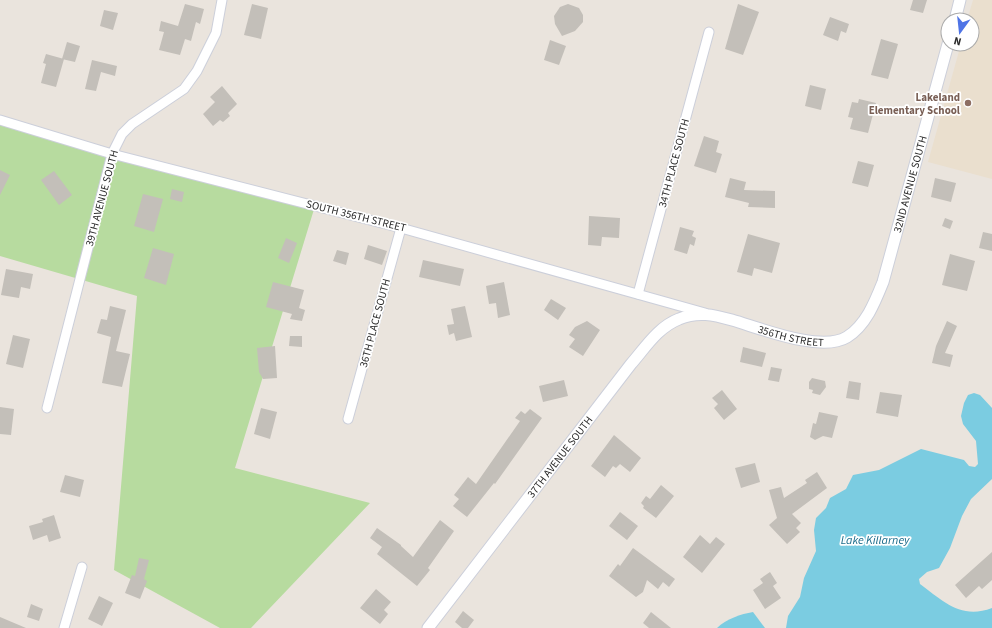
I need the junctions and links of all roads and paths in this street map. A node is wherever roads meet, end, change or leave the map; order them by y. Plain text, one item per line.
1 (222, 0) edge
2 (960, 0) edge
3 (957, 12) edge
4 (709, 32) dead end
5 (946, 52) edge
6 (0, 120) edge
7 (112, 154) junction
8 (401, 228) junction
9 (638, 294) junction
10 (711, 315) junction
11 (864, 320) joint
12 (47, 408) dead end
13 (348, 419) dead end
14 (82, 567) dead end
15 (64, 628) edge
16 (428, 628) edge

1 - 7 street, 39TH AVENUE SOUTH
2 - 3 street
4 - 9 street, 34TH PLACE SOUTH
5 - 11 street, 32ND AVENUE SOUTH
6 - 7 street, SOUTH 356TH STREET
7 - 8 street, SOUTH 356TH STREET
7 - 12 street, 39TH AVENUE SOUTH
8 - 9 street, SOUTH 356TH STREET
8 - 13 street, 36TH PLACE SOUTH
9 - 10 street, SOUTH 356TH STREET
10 - 11 street, 356TH STREET
10 - 16 street, 37TH AVENUE SOUTH
14 - 15 street

